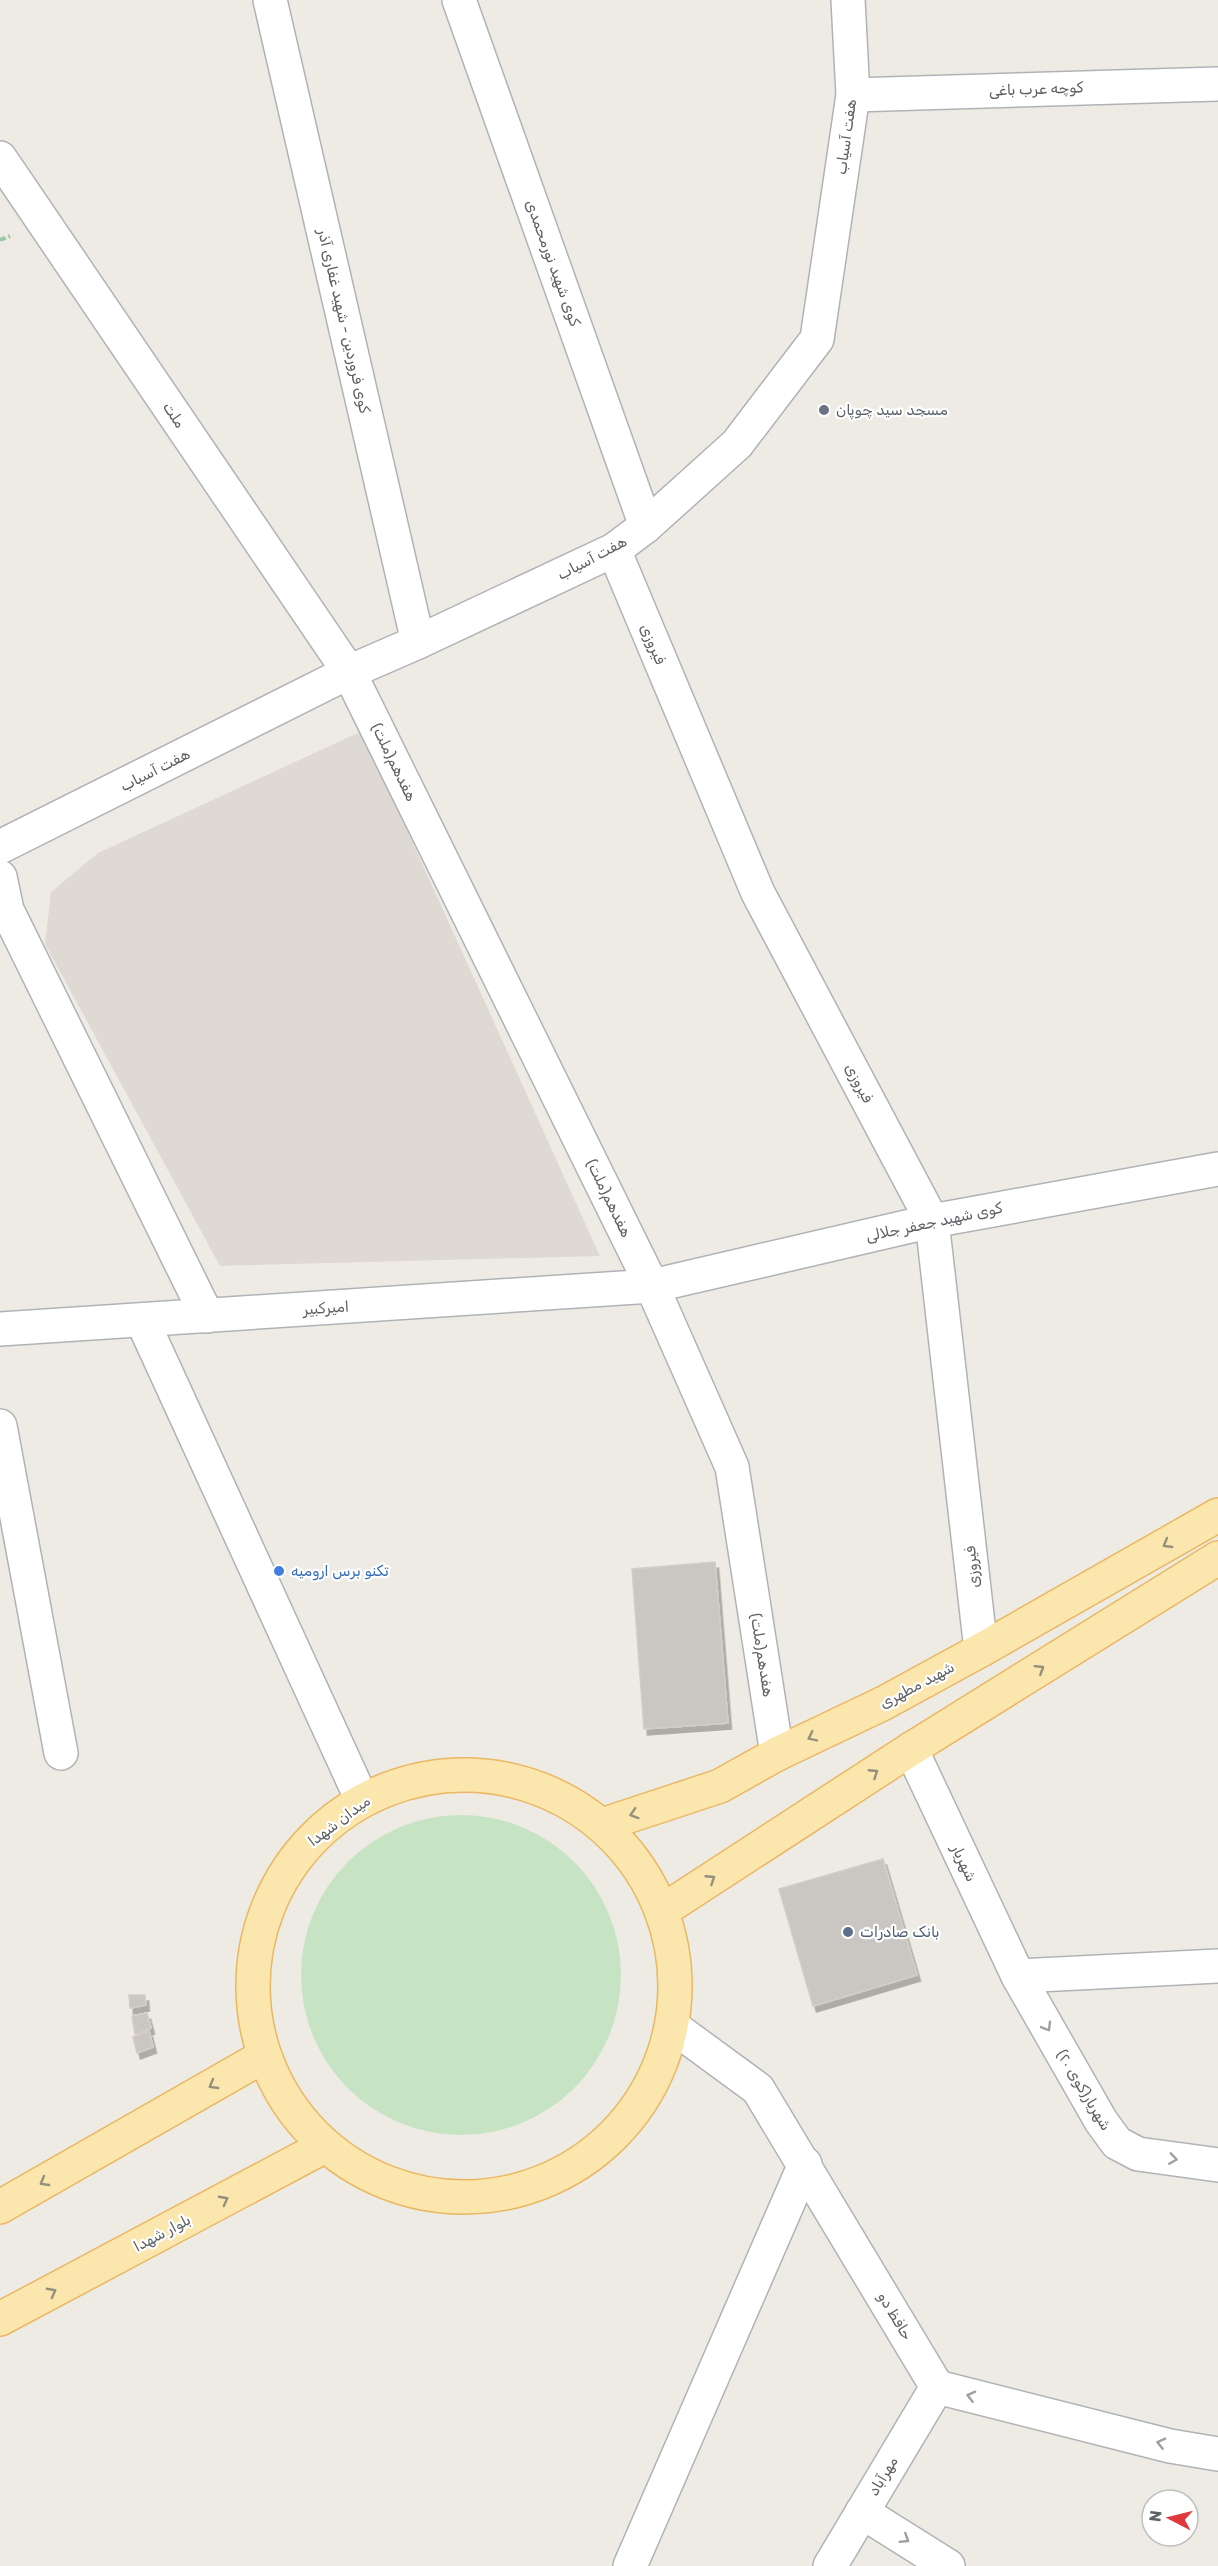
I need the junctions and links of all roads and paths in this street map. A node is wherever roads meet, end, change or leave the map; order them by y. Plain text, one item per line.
1 (270, 0) edge
2 (459, 0) edge
3 (848, 0) edge
4 (1218, 84) edge
5 (853, 95) junction
6 (0, 158) edge
7 (646, 526) junction
8 (614, 550) junction
9 (418, 642) junction
10 (349, 672) junction
11 (0, 847) edge
12 (0, 877) edge
13 (1218, 1169) edge
14 (933, 1221) junction
15 (652, 1286) junction
16 (207, 1316) junction
17 (142, 1320) junction
18 (0, 1329) edge
19 (0, 1426) edge
20 (1218, 1515) edge
21 (1218, 1558) edge
22 (981, 1650) junction
23 (911, 1749) junction
24 (61, 1753) dead end
25 (777, 1754) junction
26 (362, 1800) junction
27 (602, 1825) junction
28 (662, 1911) junction
29 (1218, 1966) edge
30 (1017, 1976) junction
31 (672, 2026) junction
32 (264, 2056) junction
33 (324, 2146) junction
34 (805, 2164) junction
35 (1218, 2165) edge
36 (0, 2207) edge
37 (0, 2319) edge
38 (937, 2387) junction
39 (1218, 2454) edge
40 (862, 2512) junction
41 (630, 2566) edge
42 (830, 2566) edge
43 (948, 2566) edge

1 - 9 street, کوی فروردین - شهید غفاری آذر
2 - 7 street, کوی شهید نورمحمدی
3 - 5 street, هفت آسیاب
4 - 5 street, کوچه عرب باغی
5 - 7 street, هفت آسیاب
6 - 10 street, ملت
7 - 8 street, هفت آسیاب
8 - 9 street, هفت آسیاب
8 - 14 street, فیروزی
9 - 10 street, هفت آسیاب
10 - 11 street, هفت آسیاب
10 - 15 street, هفدهم(ملت)
12 - 16 street
13 - 14 street, کوی شهید جعفر جلالی
14 - 15 street, کوی شهید جعفر جلالی
14 - 22 street, فیروزی
15 - 16 street, امیرکبیر
15 - 25 street, هفدهم(ملت)
16 - 17 street, امیرکبیر
17 - 18 street, امیرکبیر
17 - 26 street
19 - 24 street
20 -> 22 main road, شهید مطهری
23 -> 21 main road
22 -> 25 main road, شهید مطهری
28 -> 23 main road
23 - 30 street, شهریار
25 -> 27 main road, شهید مطهری
26 - 27 main road, میدان شهدا
26 - 32 main road, میدان شهدا
27 - 28 main road, میدان شهدا
28 - 31 main road, میدان شهدا
29 - 30 street
30 -> 35 street, شهریار(کوی ۲۰)
31 - 33 main road, میدان شهدا
31 - 34 street, حافظ دو
32 - 33 main road, میدان شهدا
32 -> 36 main road
37 -> 33 main road, بلوار شهدا
34 - 38 street, حافظ دو
34 - 41 street
39 -> 38 street
38 - 40 street, مهرآباد
40 - 42 street, مهرآباد
40 -> 43 street

